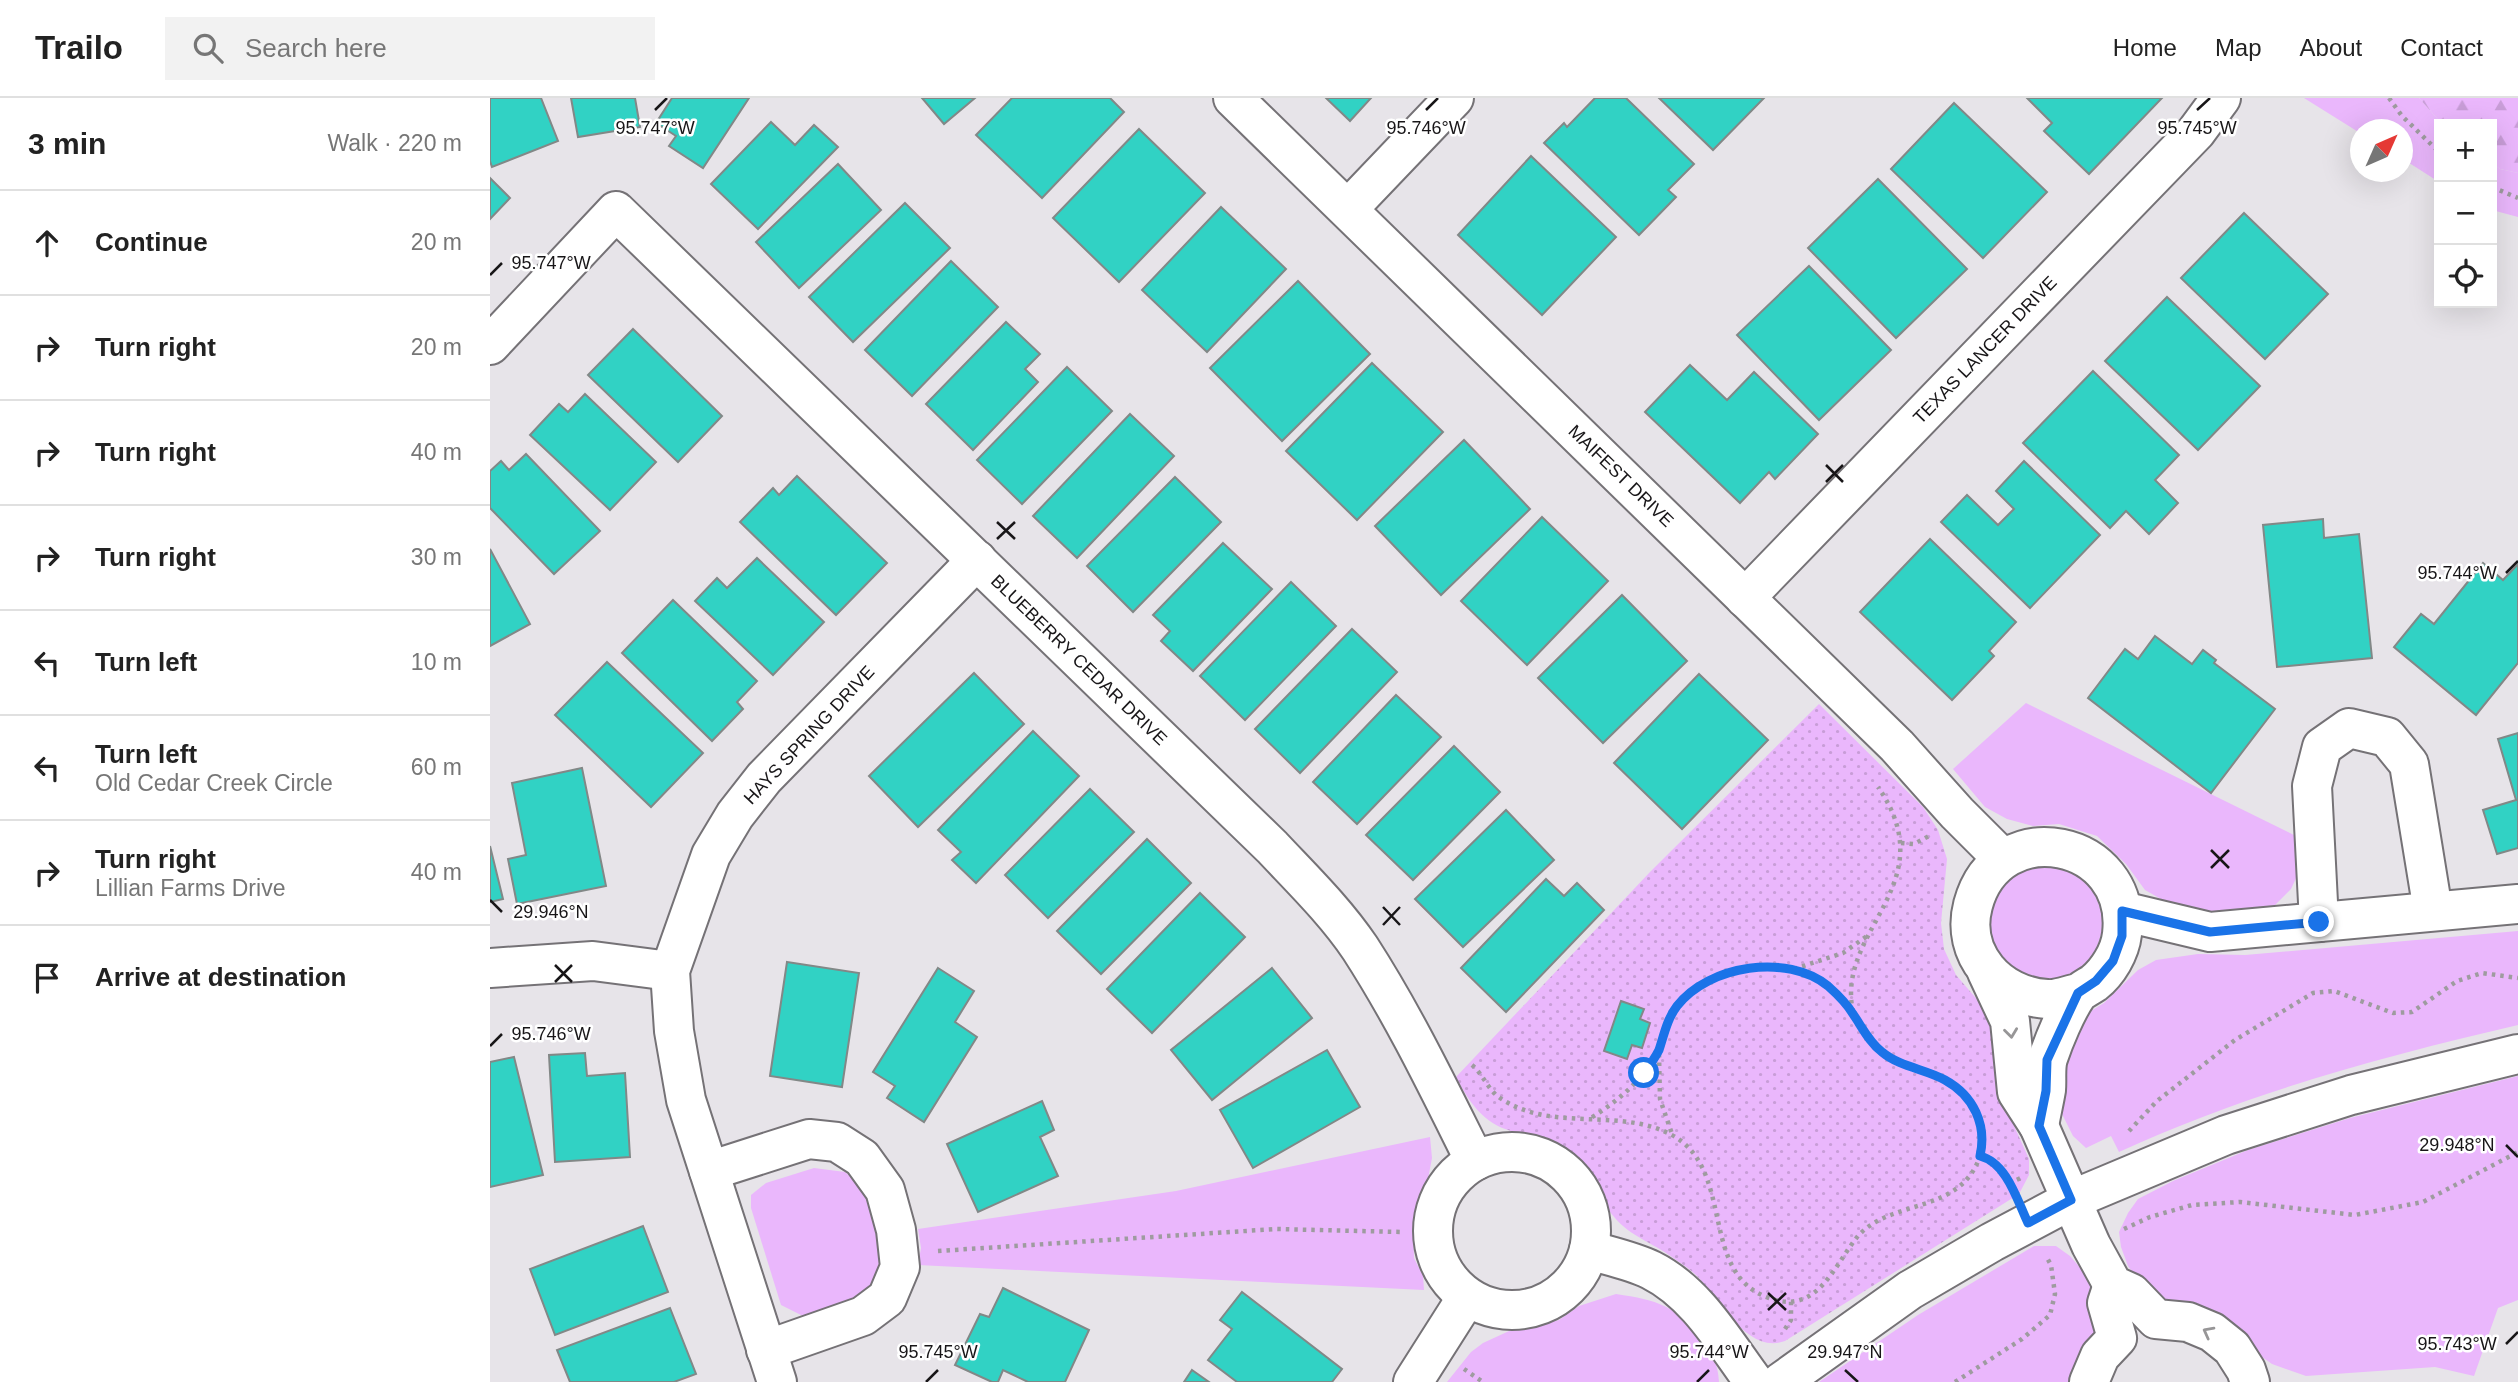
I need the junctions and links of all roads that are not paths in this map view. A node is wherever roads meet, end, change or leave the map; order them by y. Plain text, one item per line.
1 (1233, 98) edge
2 (1454, 98) edge
3 (2221, 98) edge
4 (1348, 209) junction
5 (490, 345) edge
6 (977, 560) junction
7 (1745, 598) junction
8 (2004, 859) junction
9 (2518, 904) edge
10 (2122, 911) junction
11 (2433, 911) junction
12 (2319, 922) junction
13 (490, 968) edge
14 (1986, 970) junction
15 (670, 971) junction
16 (2078, 993) junction
17 (2518, 1054) edge
18 (2039, 1126) junction
19 (1475, 1161) junction
20 (709, 1171) junction
21 (2071, 1200) junction
22 (1589, 1250) junction
23 (2113, 1285) junction
24 (1467, 1297) junction
25 (771, 1366) edge
26 (1413, 1382) edge
27 (1754, 1382) edge
28 (1781, 1382) edge
29 (2089, 1382) edge
30 (2250, 1382) edge

1 - 4 street, MAIFEST DRIVE
2 - 4 street
3 - 7 street, TEXAS LANCER DRIVE
4 - 7 street, MAIFEST DRIVE
5 - 6 street, BLUEBERRY CEDAR DRIVE
6 - 15 street, HAYS SPRING DRIVE
6 - 19 street, BLUEBERRY CEDAR DRIVE
7 - 8 street, MAIFEST DRIVE
8 - 10 street
8 - 14 street
9 - 11 street
10 - 12 street
10 - 16 street
11 - 12 street
11 - 12 street
13 - 15 street
14 - 16 street
14 -> 18 street
15 - 20 street, HAYS SPRING DRIVE
16 - 18 street
17 - 21 street
18 - 21 street
19 - 22 street
19 - 24 street
20 - 25 street, HAYS SPRING DRIVE
20 - 25 street
21 - 23 street
21 - 28 street
22 - 24 street
22 - 27 street
23 - 29 street
30 -> 23 street
24 - 26 street

